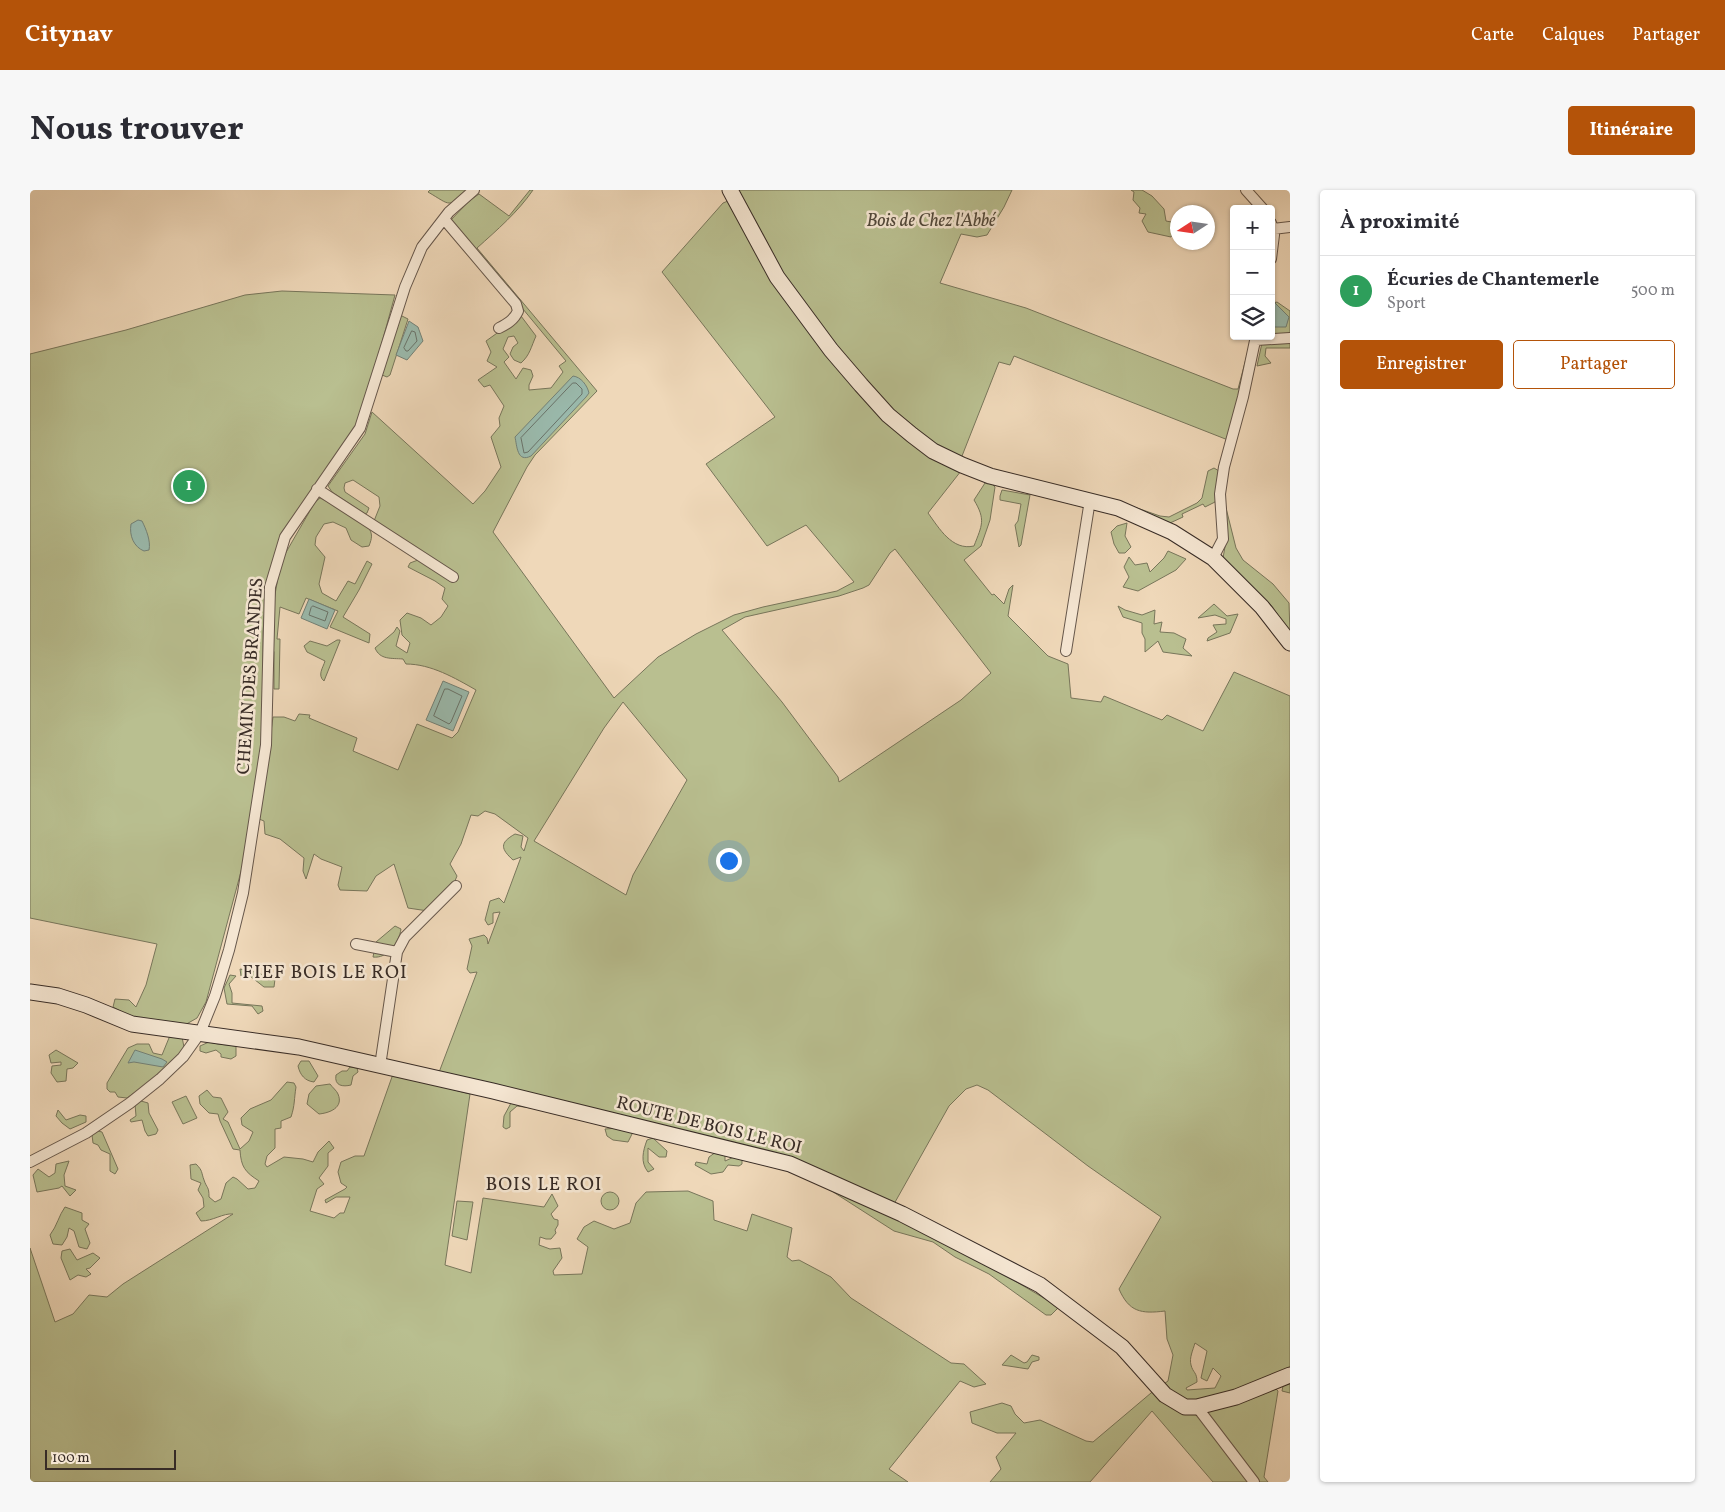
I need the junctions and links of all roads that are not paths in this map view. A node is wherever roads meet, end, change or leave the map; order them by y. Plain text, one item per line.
1 (474, 190) edge
2 (730, 190) edge
3 (1246, 190) edge
4 (1259, 205) edge
5 (444, 219) junction
6 (1275, 226) edge
7 (1290, 227) edge
8 (498, 328) dead end
9 (1275, 338) edge
10 (1290, 338) edge
11 (1256, 340) edge
12 (317, 489) junction
13 (1090, 500) junction
14 (1213, 558) junction
15 (453, 576) dead end
16 (1290, 643) edge
17 (1066, 651) dead end
18 (456, 886) dead end
19 (356, 944) dead end
20 (397, 952) junction
21 (30, 992) edge
22 (200, 1033) junction
23 (380, 1066) junction
24 (30, 1162) edge
25 (1290, 1375) edge
26 (1197, 1407) junction
27 (1254, 1482) edge

1 - 5 street, CHEMIN DES BRANDES
2 - 13 street
3 - 4 street
5 - 8 street
5 - 12 street, CHEMIN DES BRANDES
6 - 7 street
9 - 10 street
11 - 14 street
12 - 15 street
12 - 22 street, CHEMIN DES BRANDES
13 - 14 street
13 - 17 street
14 - 16 street
18 - 20 street
19 - 20 street
20 - 23 street
21 - 22 street, ROUTE DE BOIS LE ROI
22 - 23 street, ROUTE DE BOIS LE ROI
22 - 24 street, CHEMIN DES BRANDES
23 - 26 street, ROUTE DE BOIS LE ROI
25 - 26 street
26 - 27 street

